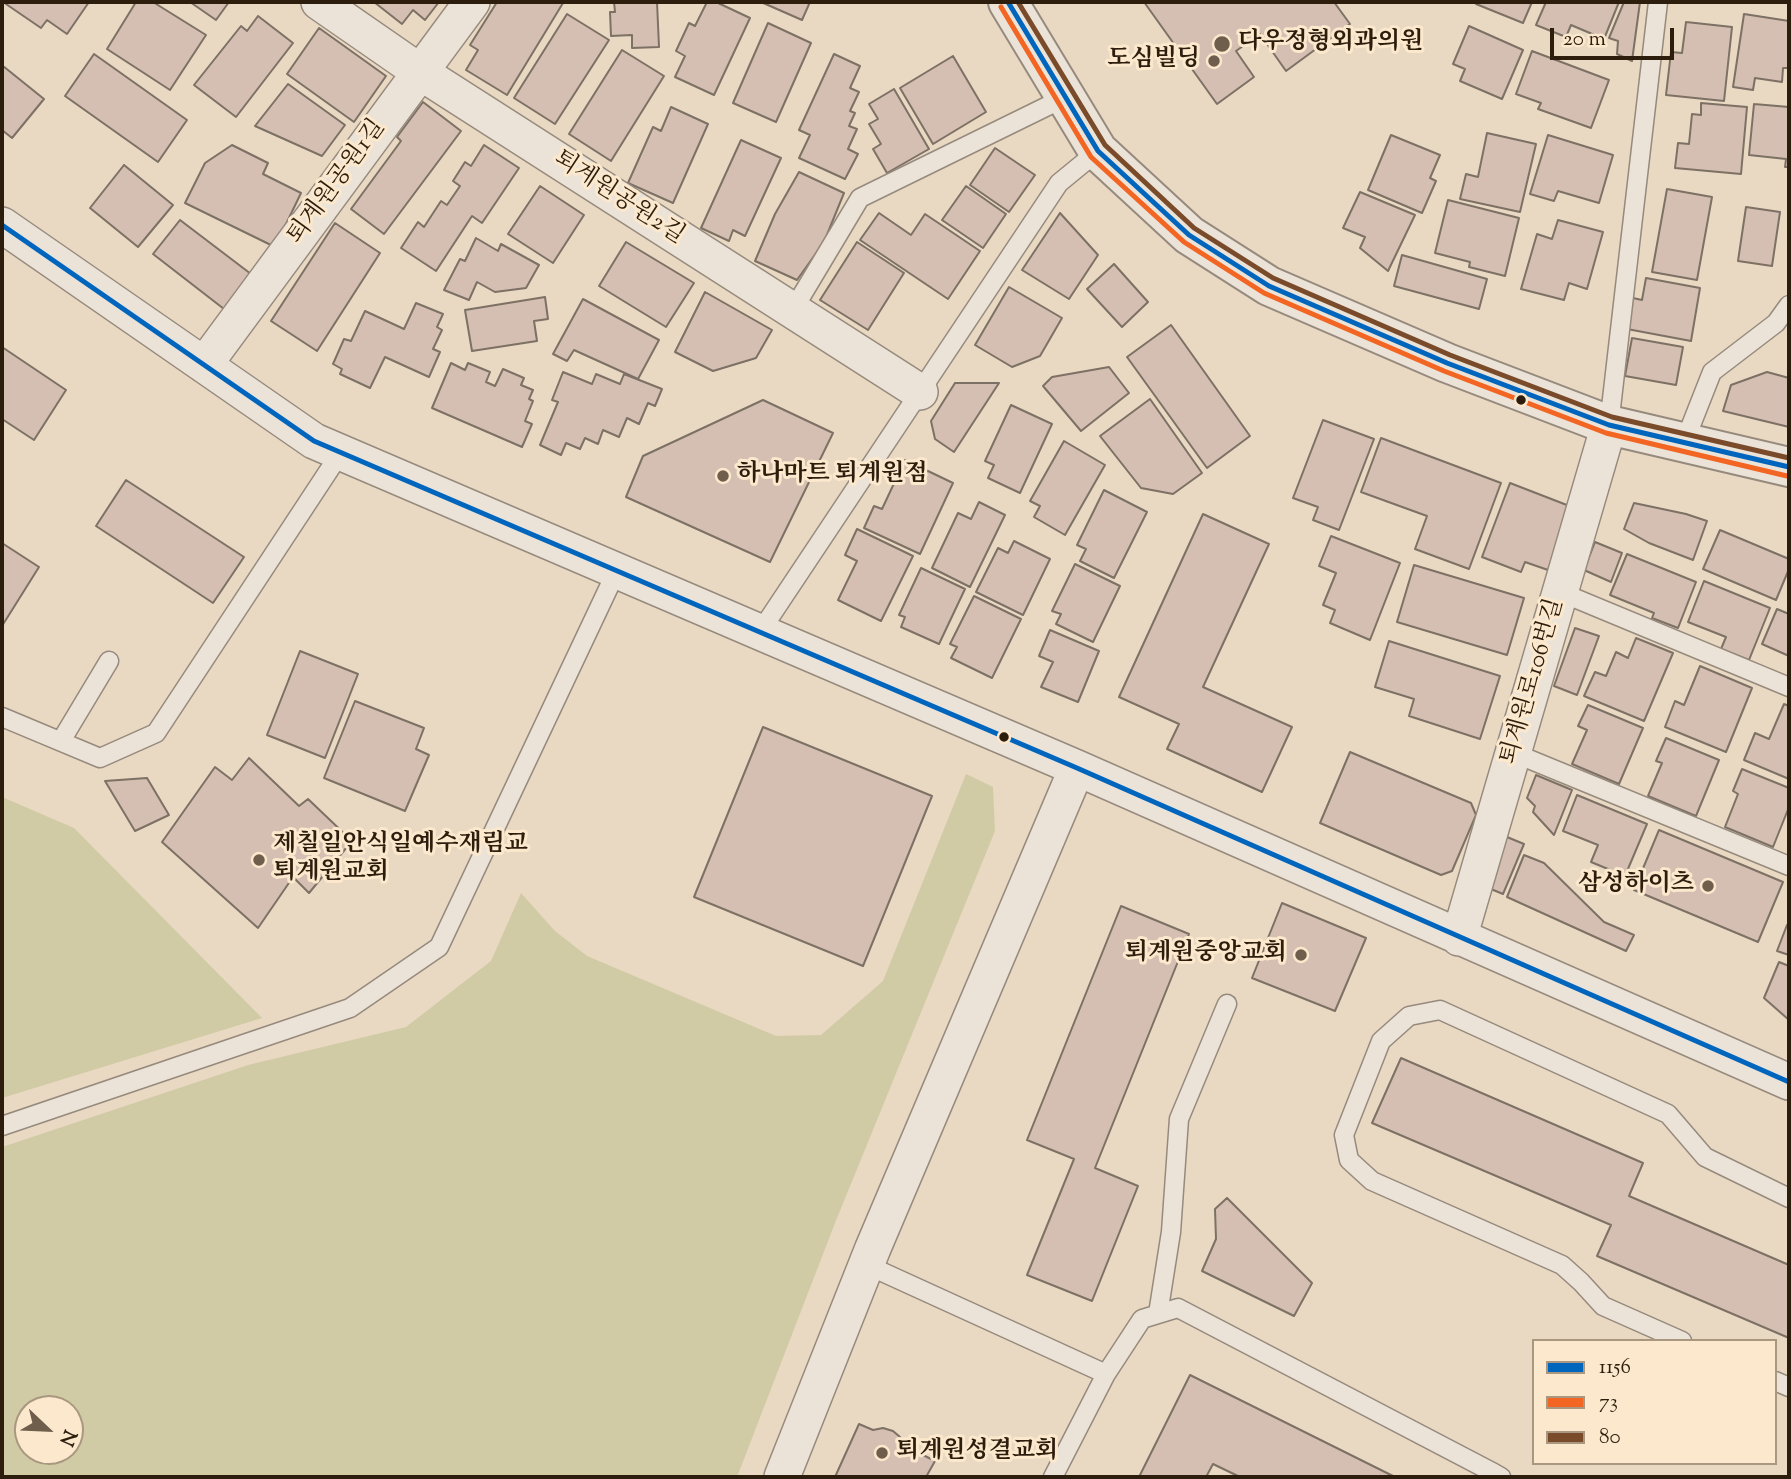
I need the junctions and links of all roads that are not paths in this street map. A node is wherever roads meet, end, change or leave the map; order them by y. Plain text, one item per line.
1 (319, 2) edge
2 (471, 2) edge
3 (1008, 2) edge
4 (1658, 2) edge
5 (420, 72) junction
6 (1066, 97) junction
7 (1098, 151) junction
8 (2, 225) edge
9 (1789, 306) edge
10 (793, 310) junction
11 (204, 365) junction
12 (920, 392) junction
13 (1609, 425) junction
14 (1684, 443) junction
15 (341, 452) junction
16 (1789, 467) edge
17 (617, 570) junction
18 (1560, 592) junction
19 (760, 632) junction
20 (109, 662) dead end
21 (1789, 687) edge
22 (2, 717) edge
23 (61, 741) junction
24 (1514, 753) junction
25 (1077, 768) junction
26 (1789, 866) edge
27 (1459, 938) junction
28 (1227, 1004) dead end
29 (1789, 1082) edge
30 (2, 1126) edge
31 (1789, 1198) edge
32 (867, 1265) junction
33 (1158, 1314) junction
34 (1677, 1339) edge
35 (1106, 1374) junction
36 (782, 1477) edge
37 (1053, 1477) edge
38 (1501, 1477) edge

1 - 5 street, 퇴계원공원2길
2 - 5 street, 퇴계원공원1길
3 - 6 street
4 - 13 lane
5 - 10 street, 퇴계원공원2길
5 - 11 street, 퇴계원공원1길
6 - 7 street
6 - 10 lane
7 - 12 lane
7 - 13 street
8 - 11 street
9 - 14 lane
10 - 12 street, 퇴계원공원2길
11 - 15 street
12 - 19 lane
13 - 14 street
13 - 18 street, 퇴계원로106번길
14 - 16 street
15 - 17 street
15 - 23 lane
17 - 19 street
17 - 30 lane
18 - 21 lane
18 - 24 street, 퇴계원로106번길
19 - 25 street
20 - 23 lane
22 - 23 lane
24 - 26 lane
24 - 27 street, 퇴계원로106번길
25 - 27 street
25 - 32 street
27 - 29 street
28 - 33 lane
31 - 34 lane
32 - 35 lane
32 - 36 street
33 - 35 lane
33 - 38 lane
35 - 37 lane

